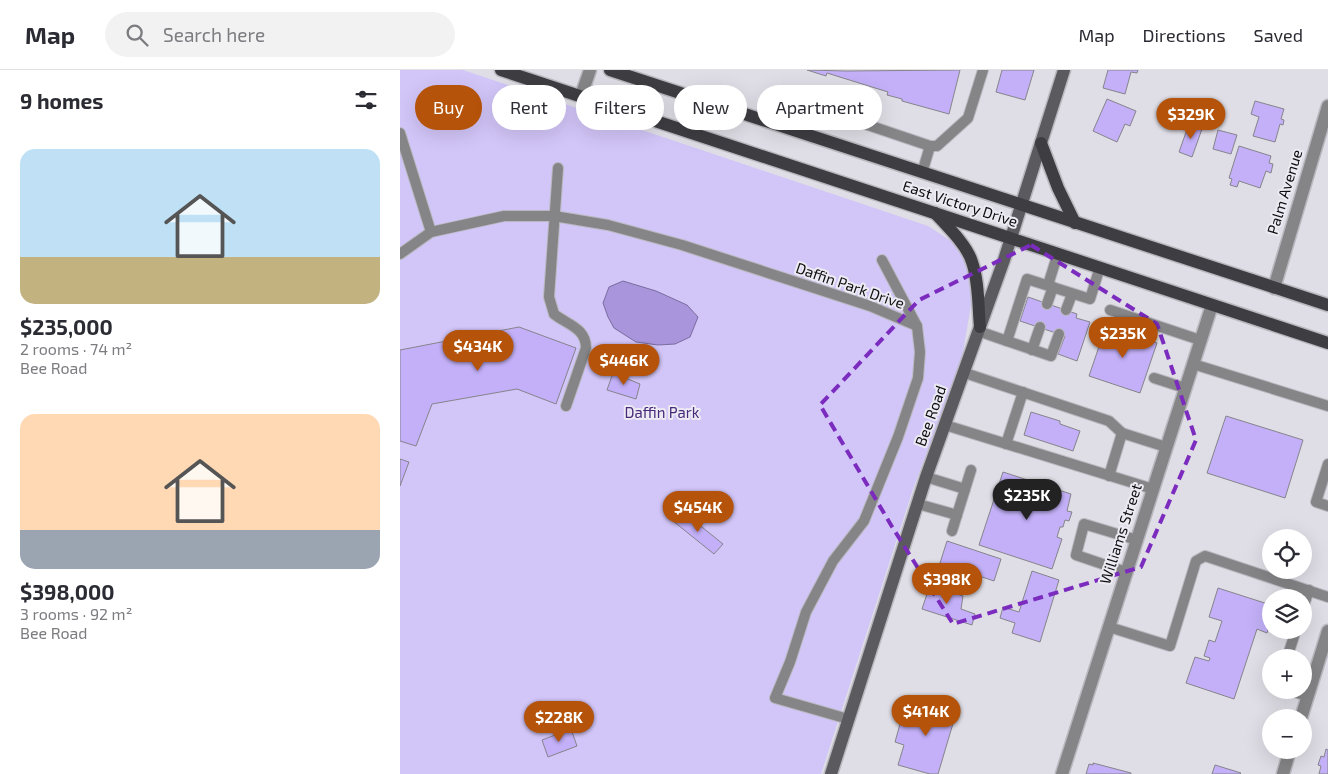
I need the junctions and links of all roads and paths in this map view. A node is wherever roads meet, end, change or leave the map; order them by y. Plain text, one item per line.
1 (501, 70) edge
2 (590, 70) edge
3 (610, 70) edge
4 (983, 70) edge
5 (1064, 70) edge
6 (585, 85) edge
7 (576, 94) edge
8 (1328, 106) edge
9 (757, 118) edge
10 (664, 123) edge
11 (794, 130) edge
12 (882, 130) edge
13 (400, 133) edge
14 (1041, 143) junction
15 (930, 146) junction
16 (558, 168) dead end
17 (922, 172) junction
18 (1021, 205) junction
19 (935, 213) junction
20 (554, 216) junction
21 (1075, 223) junction
22 (431, 232) junction
23 (1011, 238) junction
24 (1058, 253) junction
25 (400, 254) edge
26 (882, 260) dead end
27 (1100, 267) junction
28 (1050, 286) junction
29 (1274, 288) junction
30 (1072, 294) junction
31 (1047, 304) dead end
32 (1212, 305) junction
33 (1328, 305) edge
34 (1066, 310) dead end
35 (1110, 310) dead end
36 (917, 326) junction
37 (1040, 327) dead end
38 (979, 329) junction
39 (1059, 334) dead end
40 (1200, 340) junction
41 (1007, 342) junction
42 (1328, 343) edge
43 (1032, 350) junction
44 (1193, 364) junction
45 (965, 373) junction
46 (1154, 378) dead end
47 (1185, 388) junction
48 (1023, 392) junction
49 (566, 406) dead end
50 (1328, 406) edge
51 (945, 425) junction
52 (1122, 433) junction
53 (1006, 444) junction
54 (1166, 447) junction
55 (1328, 464) edge
56 (971, 470) dead end
57 (1109, 476) junction
58 (926, 477) junction
59 (965, 489) junction
60 (1153, 489) junction
61 (918, 504) junction
62 (1328, 506) edge
63 (957, 515) junction
64 (952, 531) dead end
65 (1137, 540) junction
66 (1126, 572) junction
67 (1305, 589) edge
68 (1312, 591) edge
69 (1328, 596) edge
70 (1109, 627) junction
71 (1328, 631) edge
72 (1312, 681) edge
73 (848, 719) junction
74 (1287, 759) edge
75 (831, 774) edge
76 (1062, 774) edge
77 (1283, 774) edge

1 - 7 main road, East Victory Drive
2 - 6 street
3 - 9 main road, East Victory Drive
4 - 15 lane
5 - 14 main road, Bee Road
8 - 29 street, Palm Avenue
10 - 19 main road, East Victory Drive
11 - 17 main road, East Victory Drive
12 - 15 lane
13 - 22 lane
14 - 18 main road, Bee Road
14 - 21 main road
15 - 17 lane
16 - 20 lane
17 - 18 main road, East Victory Drive
18 - 21 main road, East Victory Drive
18 - 23 main road, Bee Road
19 - 23 main road, East Victory Drive
19 - 38 main road
20 - 22 lane, Daffin Park Drive
20 - 36 lane, Daffin Park Drive
20 - 49 lane
21 - 29 main road, East Victory Drive
22 - 25 lane, Daffin Park Drive
23 - 24 main road, East Victory Drive
23 - 38 main road, Bee Road
24 - 27 main road, East Victory Drive
24 - 28 lane
26 - 36 lane
27 - 30 lane
27 - 32 main road, East Victory Drive
28 - 30 lane
28 - 31 lane
28 - 41 lane
29 - 33 main road, East Victory Drive
30 - 34 lane
32 - 40 street, Williams Street
32 - 42 main road, East Victory Drive
35 - 40 lane
36 - 73 lane, Daffin Park Drive
37 - 43 lane
38 - 41 lane
38 - 45 main road, Bee Road
39 - 43 lane
40 - 44 street, Williams Street
41 - 43 lane
44 - 47 street, Williams Street
44 - 50 lane
45 - 48 lane
45 - 51 main road, Bee Road
46 - 47 lane
47 - 54 street, Williams Street
48 - 52 lane
48 - 53 lane
51 - 53 lane
51 - 58 main road, Bee Road
52 - 54 lane
52 - 57 lane
53 - 57 lane
54 - 60 street, Williams Street
55 - 62 lane
56 - 59 lane
57 - 60 lane
58 - 59 lane
58 - 61 main road, Bee Road
59 - 63 lane
60 - 65 street, Williams Street
61 - 63 lane
61 - 73 main road, Bee Road
63 - 64 lane
65 - 66 street, Williams Street
65 - 66 lane
66 - 70 street, Williams Street
67 - 70 lane
68 - 69 lane
70 - 76 street, Williams Street
71 - 72 street
73 - 75 main road, Bee Road
74 - 77 street

